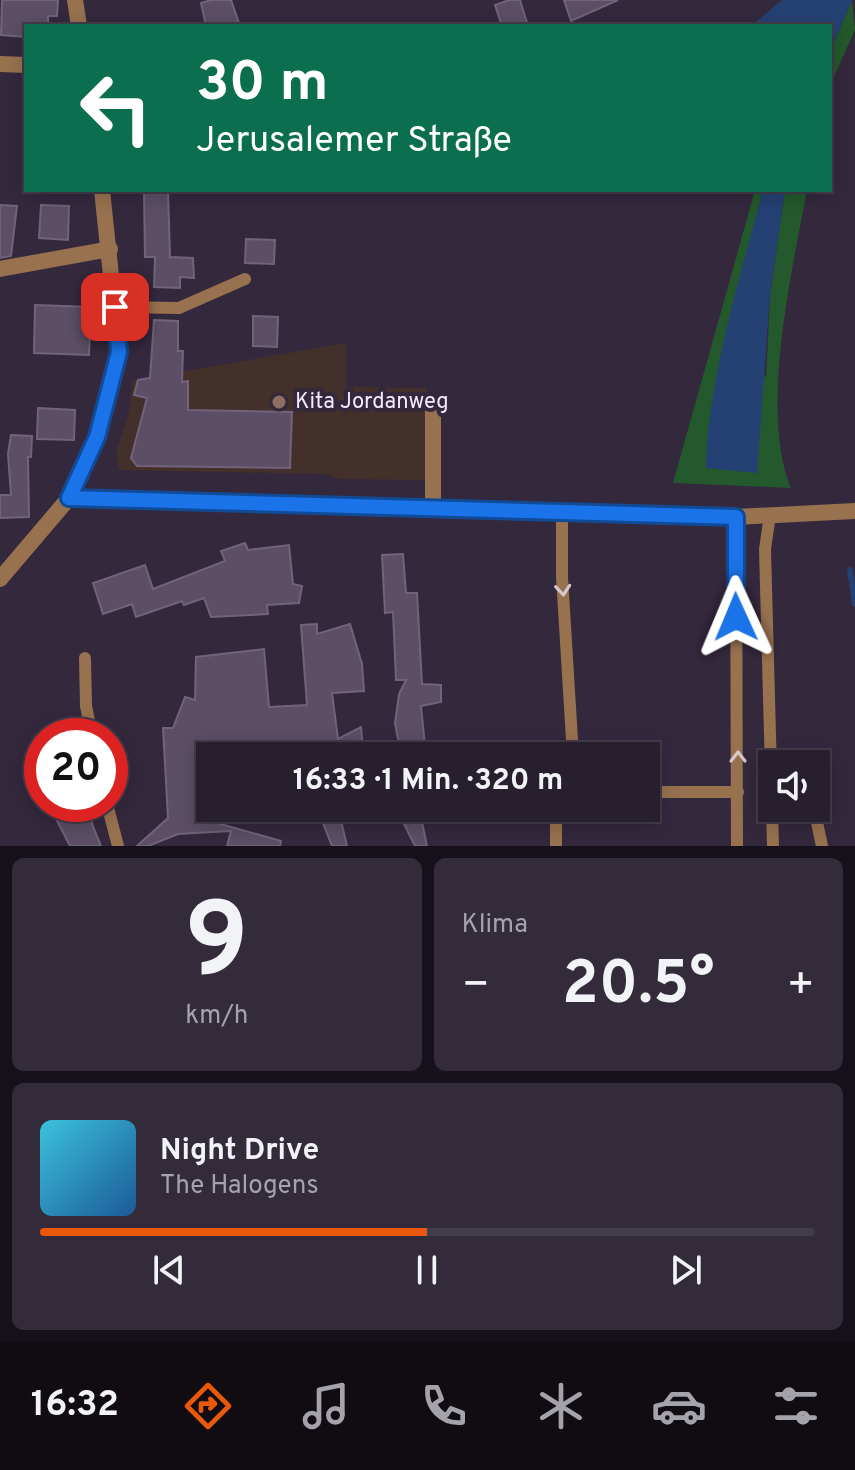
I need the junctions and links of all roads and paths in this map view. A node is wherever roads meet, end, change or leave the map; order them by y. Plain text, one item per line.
1 (75, 0) edge
2 (79, 24) edge
3 (0, 64) edge
4 (24, 65) edge
5 (102, 192) edge
6 (110, 249) junction
7 (0, 269) edge
8 (245, 279) dead end
9 (115, 307) junction
10 (433, 405) dead end
11 (69, 498) junction
12 (433, 507) junction
13 (855, 511) edge
14 (562, 512) junction
15 (770, 515) junction
16 (736, 517) junction
17 (0, 579) edge
18 (85, 658) dead end
19 (88, 718) edge
20 (572, 742) edge
21 (771, 750) edge
22 (660, 792) edge
23 (738, 792) junction
24 (112, 822) edge
25 (556, 822) edge
26 (773, 822) edge
27 (817, 822) edge
28 (118, 846) edge
29 (556, 846) edge
30 (737, 846) edge
31 (773, 846) edge
32 (822, 846) edge

1 - 2 street
3 - 4 street
5 - 6 street
6 - 7 street
6 - 9 street
8 - 9 lane
9 - 11 street
10 - 12 street
11 - 12 street
11 - 17 street
12 - 14 street
13 - 15 street
14 - 16 street
14 -> 20 lane
15 - 16 street
15 - 21 lane
23 -> 16 lane
18 - 19 lane
22 - 23 lane
23 - 30 lane
24 - 28 lane
25 - 29 lane
26 - 31 lane
27 - 32 lane

